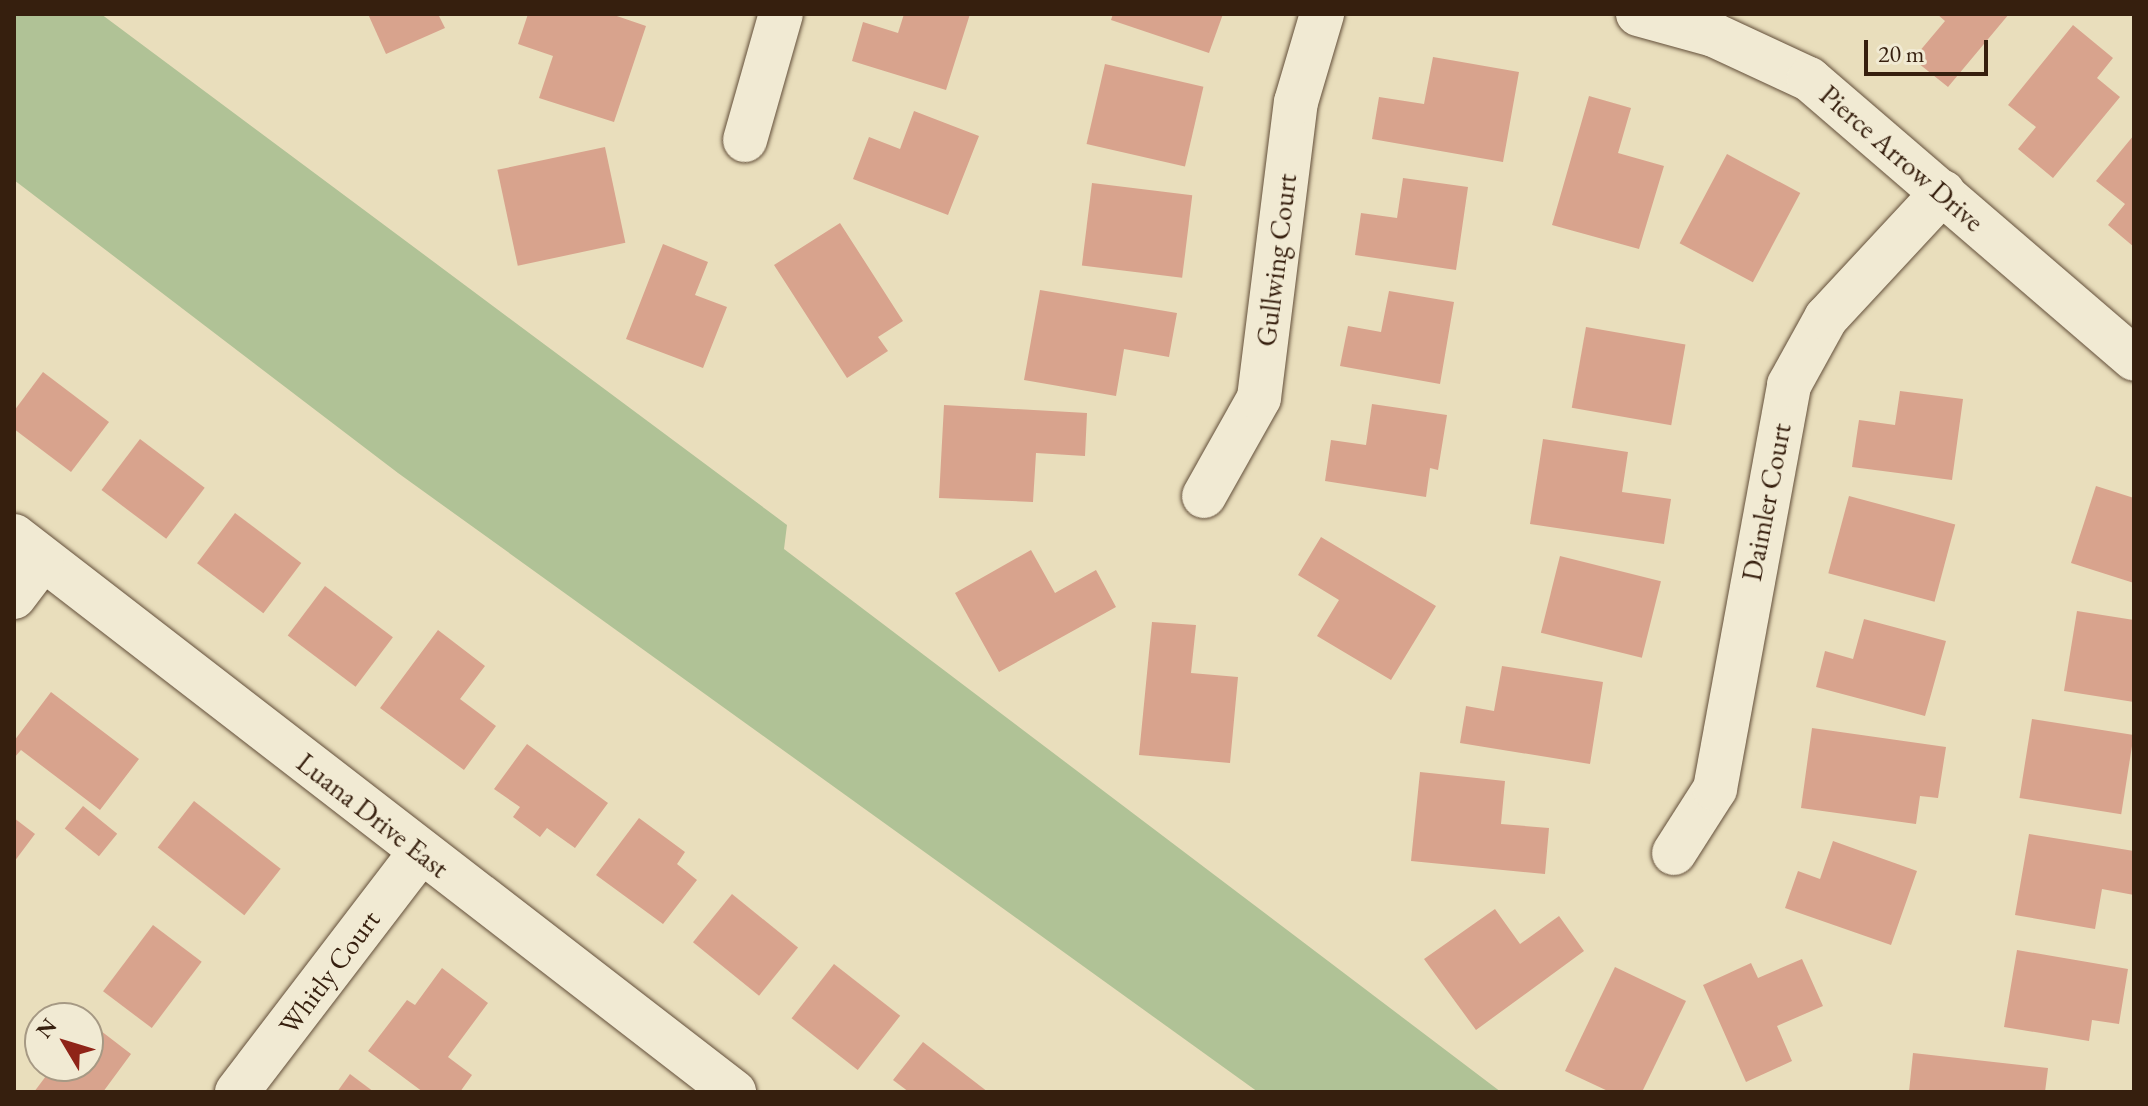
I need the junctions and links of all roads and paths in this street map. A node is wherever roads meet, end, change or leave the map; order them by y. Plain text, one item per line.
1 (781, 14) edge
2 (1322, 14) edge
3 (1638, 14) edge
4 (745, 140) dead end
5 (1943, 192) junction
6 (2134, 359) edge
7 (1204, 496) dead end
8 (28, 548) edge
9 (14, 597) edge
10 (421, 851) junction
11 (1674, 853) dead end
12 (237, 1092) edge
13 (734, 1092) edge

1 - 4 street
2 - 7 street, Gullwing Court
3 - 5 street, Pierce Arrow Drive
5 - 6 street, Pierce Arrow Drive
5 - 11 street, Daimler Court
8 - 9 street
8 - 10 street, Luana Drive East
10 - 12 street, Whitly Court
10 - 13 street, Luana Drive East

